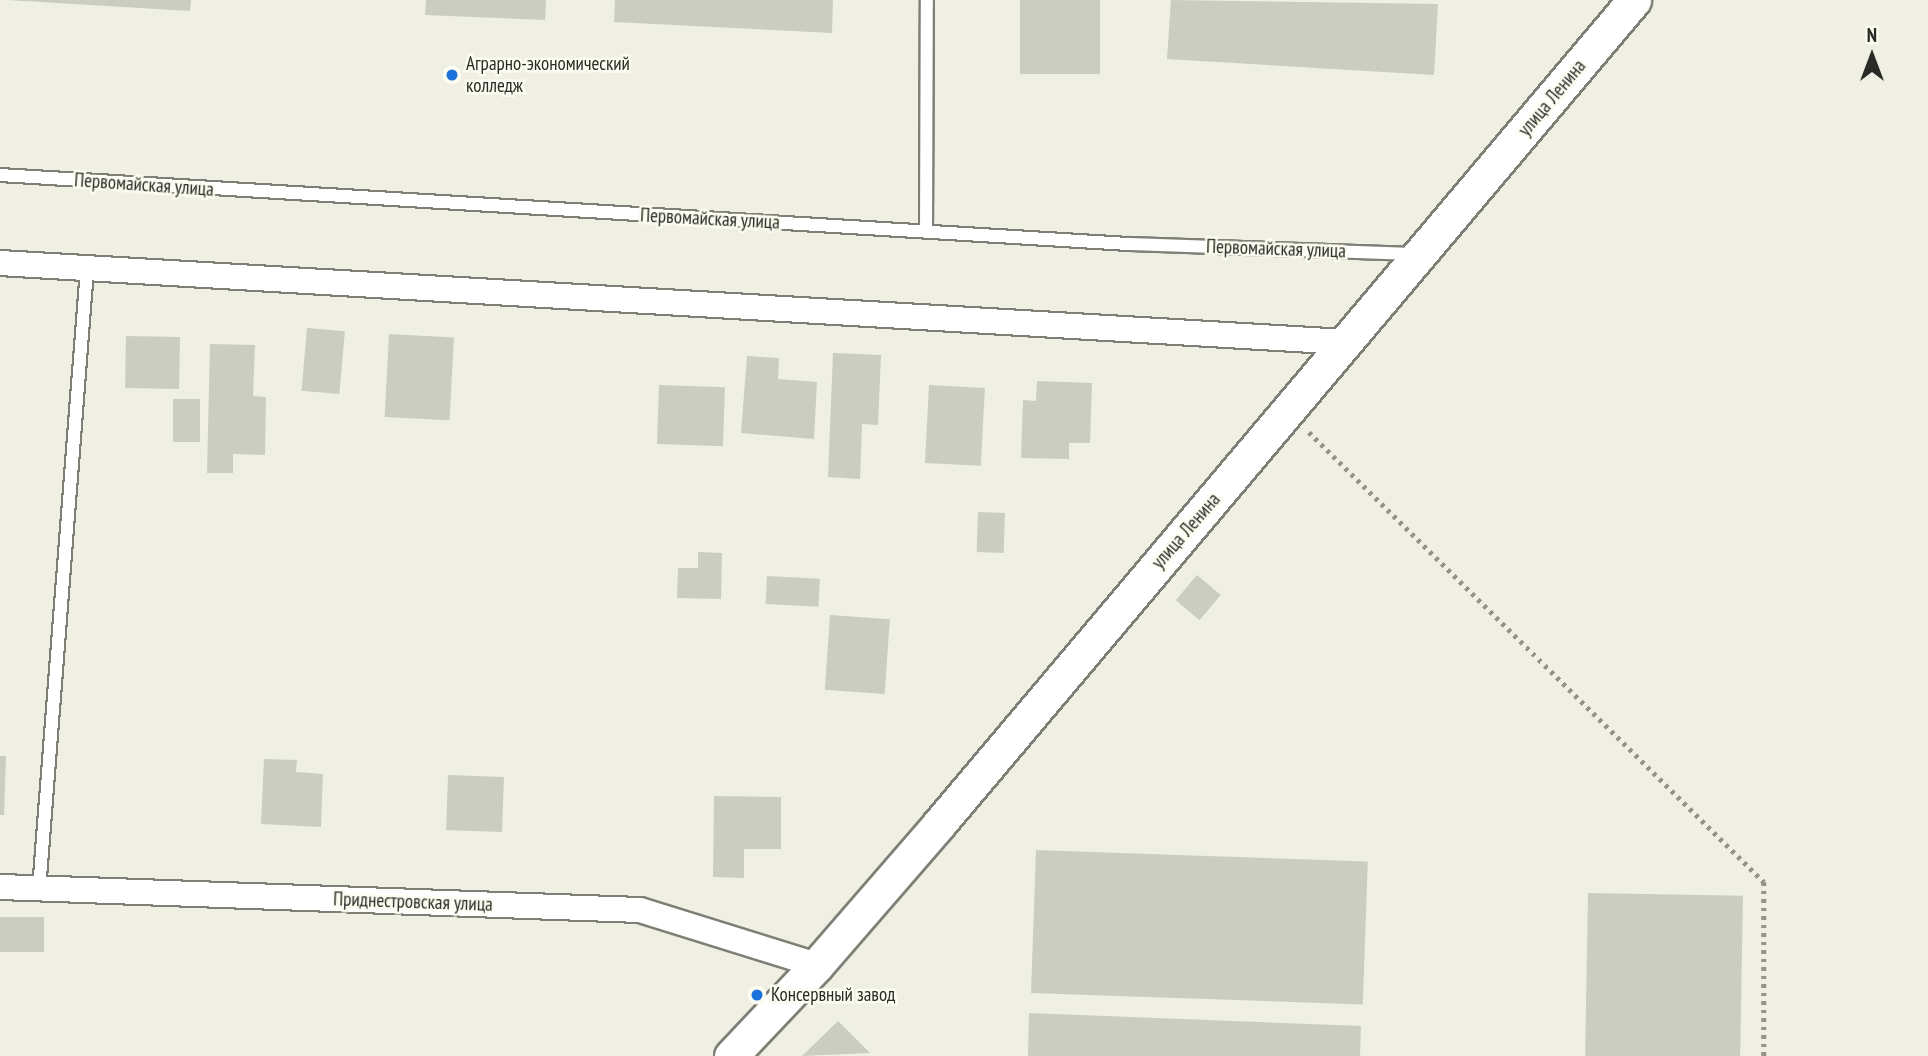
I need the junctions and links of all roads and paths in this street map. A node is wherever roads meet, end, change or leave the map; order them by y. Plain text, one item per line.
1 (927, 0) edge
2 (1634, 0) edge
3 (0, 175) edge
4 (926, 232) junction
5 (1420, 255) junction
6 (0, 263) edge
7 (87, 269) junction
8 (1347, 342) junction
9 (1288, 412) junction
10 (0, 887) edge
11 (38, 890) junction
12 (817, 965) junction
13 (732, 1056) edge
14 (1764, 1056) edge

1 - 4 lane
2 - 5 main road, улица Ленина
3 - 4 lane, Первомайская улица
4 - 5 lane, Первомайская улица
5 - 8 main road, улица Ленина
6 - 7 street
7 - 8 street
7 - 11 lane
8 - 9 main road, улица Ленина
9 - 12 main road, улица Ленина
9 - 14 path
10 - 11 street, Приднестровская улица
11 - 12 street, Приднестровская улица
12 - 13 main road, улица Ленина

